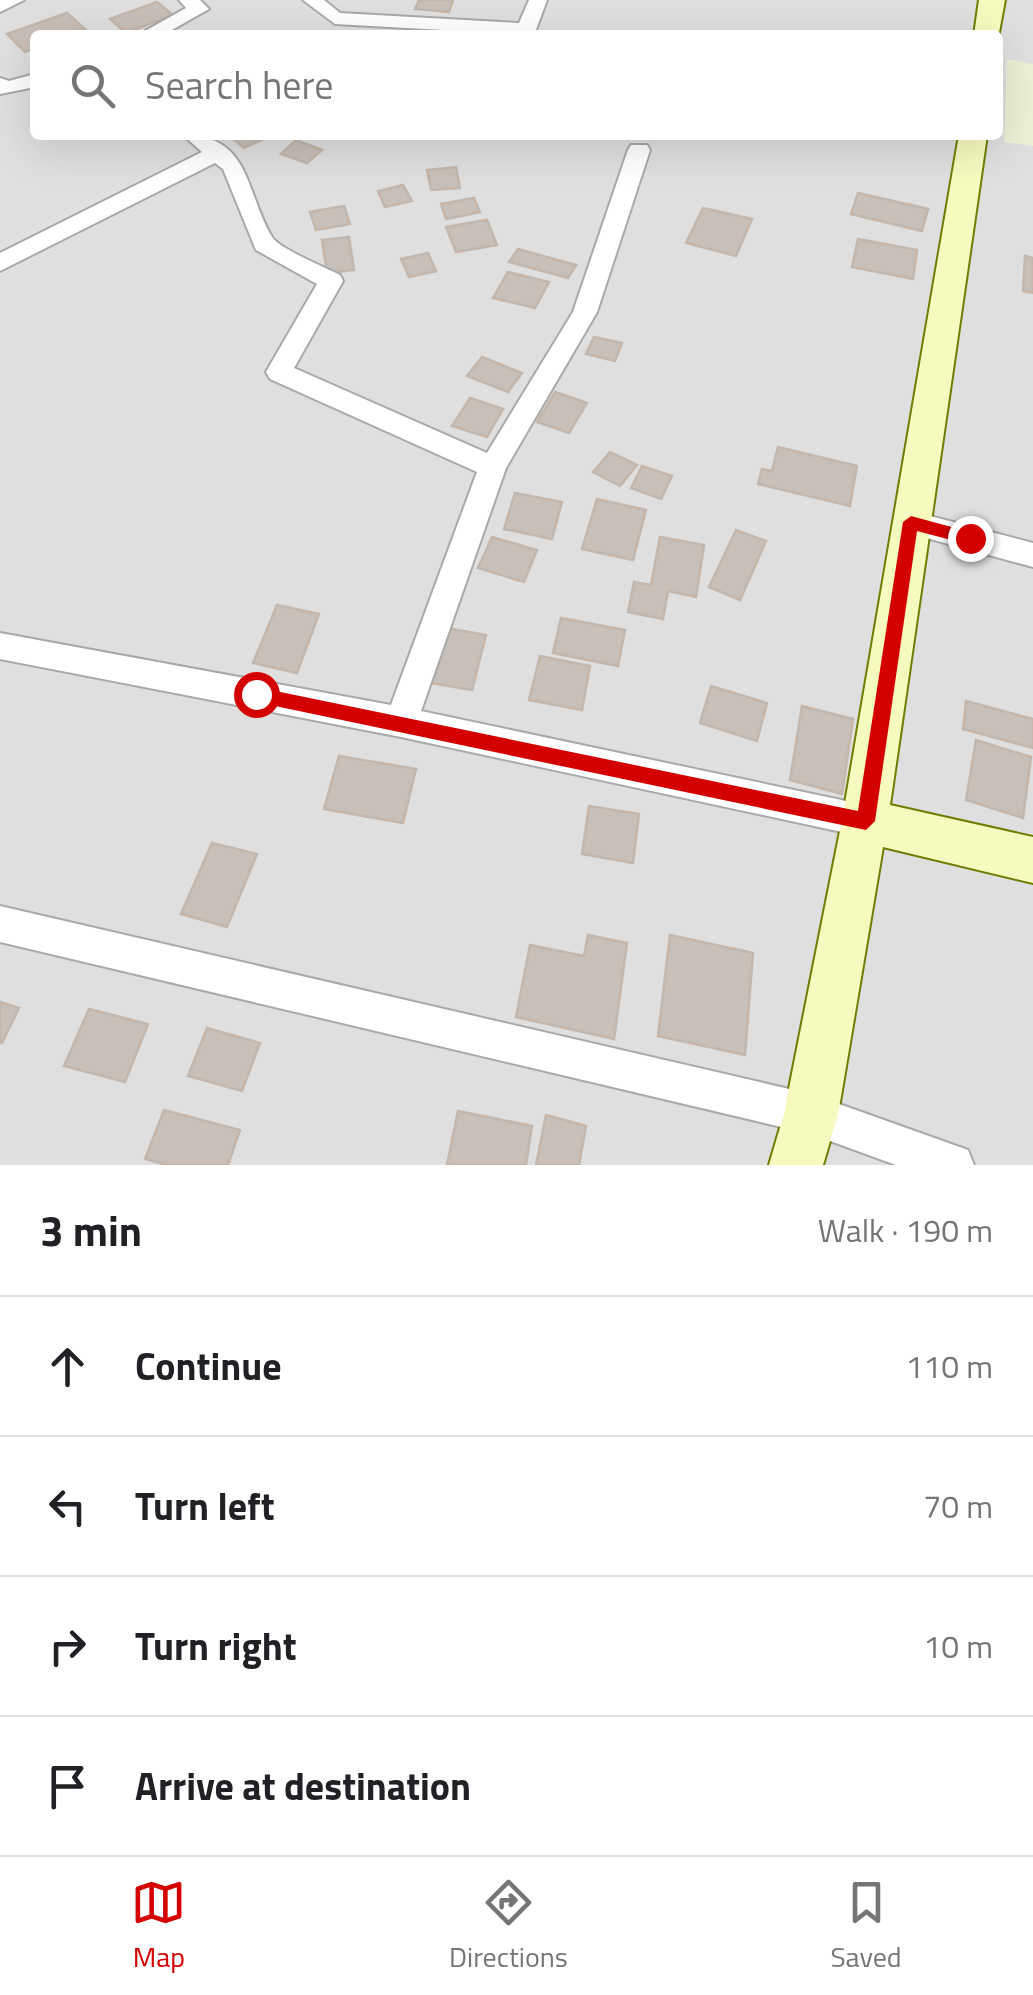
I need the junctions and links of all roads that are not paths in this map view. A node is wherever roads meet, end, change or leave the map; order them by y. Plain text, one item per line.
1 (15, 0) edge
2 (188, 0) edge
3 (312, 0) edge
4 (538, 0) edge
5 (992, 0) edge
6 (0, 6) edge
7 (158, 30) edge
8 (498, 30) edge
9 (526, 30) edge
10 (988, 30) edge
11 (30, 82) edge
12 (0, 84) edge
13 (200, 140) edge
14 (972, 140) edge
15 (638, 150) dead end
16 (217, 153) junction
17 (0, 263) edge
18 (493, 467) junction
19 (911, 522) junction
20 (1033, 555) edge
21 (0, 646) edge
22 (401, 722) junction
23 (866, 821) junction
24 (1033, 860) edge
25 (0, 924) edge
26 (811, 1114) junction
27 (796, 1165) edge
28 (953, 1165) edge

1 - 6 street
2 - 7 street
3 - 8 street
4 - 9 street
5 - 10 street
11 - 12 street
13 - 16 street
14 - 19 street
15 - 18 street
16 - 17 street
16 - 18 street
18 - 22 street
19 - 20 street
19 - 23 street
21 - 22 street
22 - 23 street
23 - 24 street
23 - 26 street
25 - 26 street
26 - 27 street
26 - 28 street

